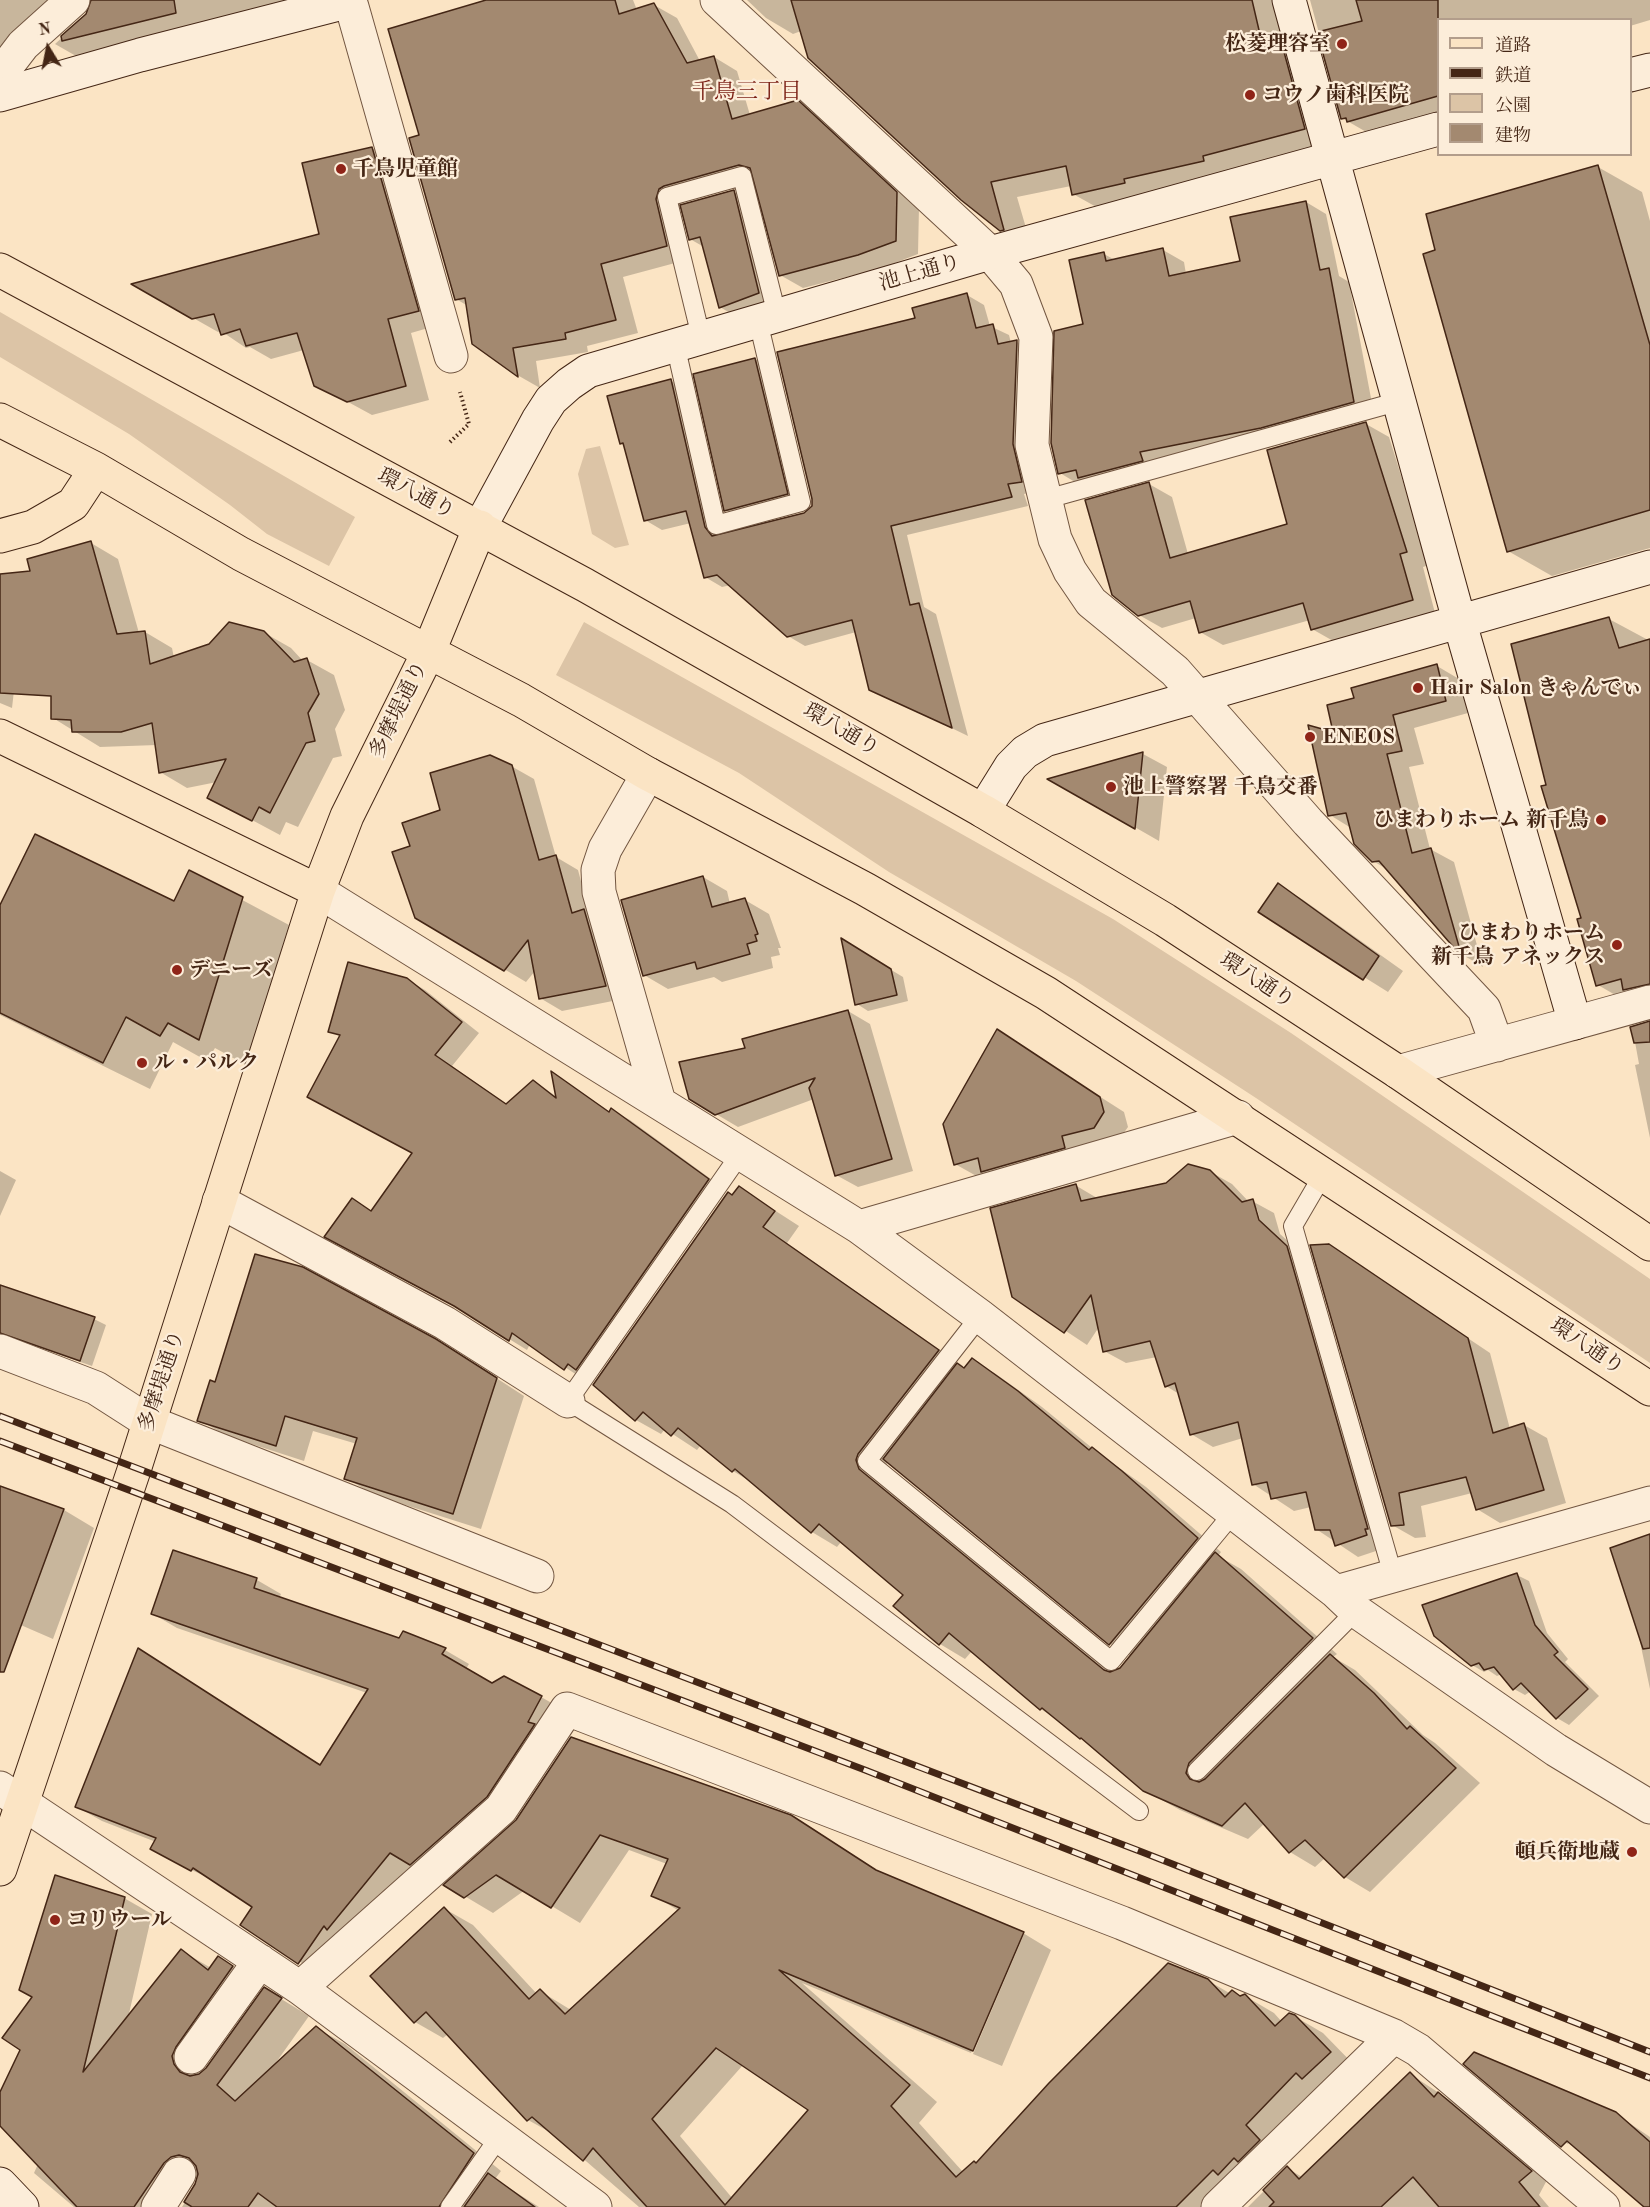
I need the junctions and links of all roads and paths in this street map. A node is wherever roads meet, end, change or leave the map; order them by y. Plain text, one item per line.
1 (73, 0) edge
2 (351, 0) edge
3 (717, 0) edge
4 (1289, 0) edge
5 (1650, 70) edge
6 (1632, 74) edge
7 (0, 75) edge
8 (0, 95) edge
9 (1437, 129) edge
10 (1334, 160) junction
11 (990, 253) junction
12 (0, 270) edge
13 (768, 318) junction
14 (688, 340) junction
15 (451, 356) joint
16 (1400, 401) junction
17 (0, 420) edge
18 (450, 442) dead end
19 (96, 469) junction
20 (1043, 500) junction
21 (480, 527) junction
22 (0, 536) edge
23 (1650, 567) edge
24 (1459, 620) junction
25 (429, 651) junction
26 (1196, 697) junction
27 (0, 736) edge
28 (648, 774) junction
29 (983, 811) junction
30 (318, 891) junction
31 (1650, 1002) edge
32 (1575, 1023) junction
33 (1497, 1045) junction
34 (1398, 1072) junction
35 (659, 1102) junction
36 (1238, 1117) junction
37 (741, 1154) junction
38 (1324, 1173) junction
39 (219, 1201) junction
40 (859, 1227) junction
41 (1650, 1244) edge
42 (980, 1316) junction
43 (0, 1351) edge
44 (1650, 1389) edge
45 (568, 1401) junction
46 (149, 1422) junction
47 (1650, 1503) edge
48 (1234, 1512) junction
49 (1393, 1575) junction
50 (537, 1576) dead end
51 (1346, 1601) junction
52 (1197, 1771) dead end
53 (11, 1795) edge
54 (1650, 1807) edge
55 (1139, 1811) dead end
56 (0, 1869) edge
57 (260, 1961) junction
58 (300, 1988) junction
59 (1394, 2036) junction
60 (191, 2057) dead end
61 (500, 2136) junction
62 (179, 2174) dead end
63 (0, 2184) edge
64 (22, 2207) edge
65 (158, 2207) edge
66 (450, 2207) edge
67 (595, 2207) edge
68 (1218, 2207) edge
69 (1603, 2207) edge

1 - 7 street
2 - 8 street
2 - 15 street
3 - 11 street
4 - 10 street
5 - 6 street
9 - 10 street, 池上通り
10 - 11 street, 池上通り
10 - 16 street
11 - 13 street, 池上通り
11 - 20 street
12 - 21 main road, 環八通り
13 - 14 street, 池上通り
13 - 14 lane
13 - 14 lane
14 - 21 street, 池上通り
15 - 18 path
16 - 20 lane
16 - 24 street
17 - 19 main road, 環八通り
19 - 22 main road
19 - 25 main road, 環八通り
20 - 26 street
21 - 25 main road, 多摩堤通り
21 - 29 main road, 環八通り
23 - 24 street
24 - 26 street
24 - 32 street
25 - 28 main road, 環八通り
25 - 30 main road, 多摩堤通り
26 - 29 street
26 - 33 street
27 - 30 main road
28 - 35 street
28 - 36 main road, 環八通り
29 - 34 main road, 環八通り
30 - 35 street
30 - 39 main road, 多摩堤通り
31 - 32 street
32 - 33 street
33 - 34 street
34 - 41 main road, 環八通り
35 - 37 street
36 - 38 main road, 環八通り
36 - 40 street
37 - 40 street
37 - 45 lane
38 - 44 main road, 環八通り
38 - 49 lane
39 - 45 street
39 - 46 main road, 多摩堤通り
40 - 42 street
42 - 48 street
42 - 48 lane
43 - 46 street
45 - 55 lane
46 - 50 street
46 - 53 main road, 多摩堤通り
47 - 49 street
48 - 51 street
49 - 51 street
51 - 52 lane
51 - 54 street
53 - 56 main road, 多摩堤通り
53 - 57 street
57 - 58 street
57 - 60 street
58 - 59 street
58 - 61 street
59 - 68 street
59 - 69 street
61 - 66 lane
61 - 67 street
62 - 65 street
63 - 64 street

